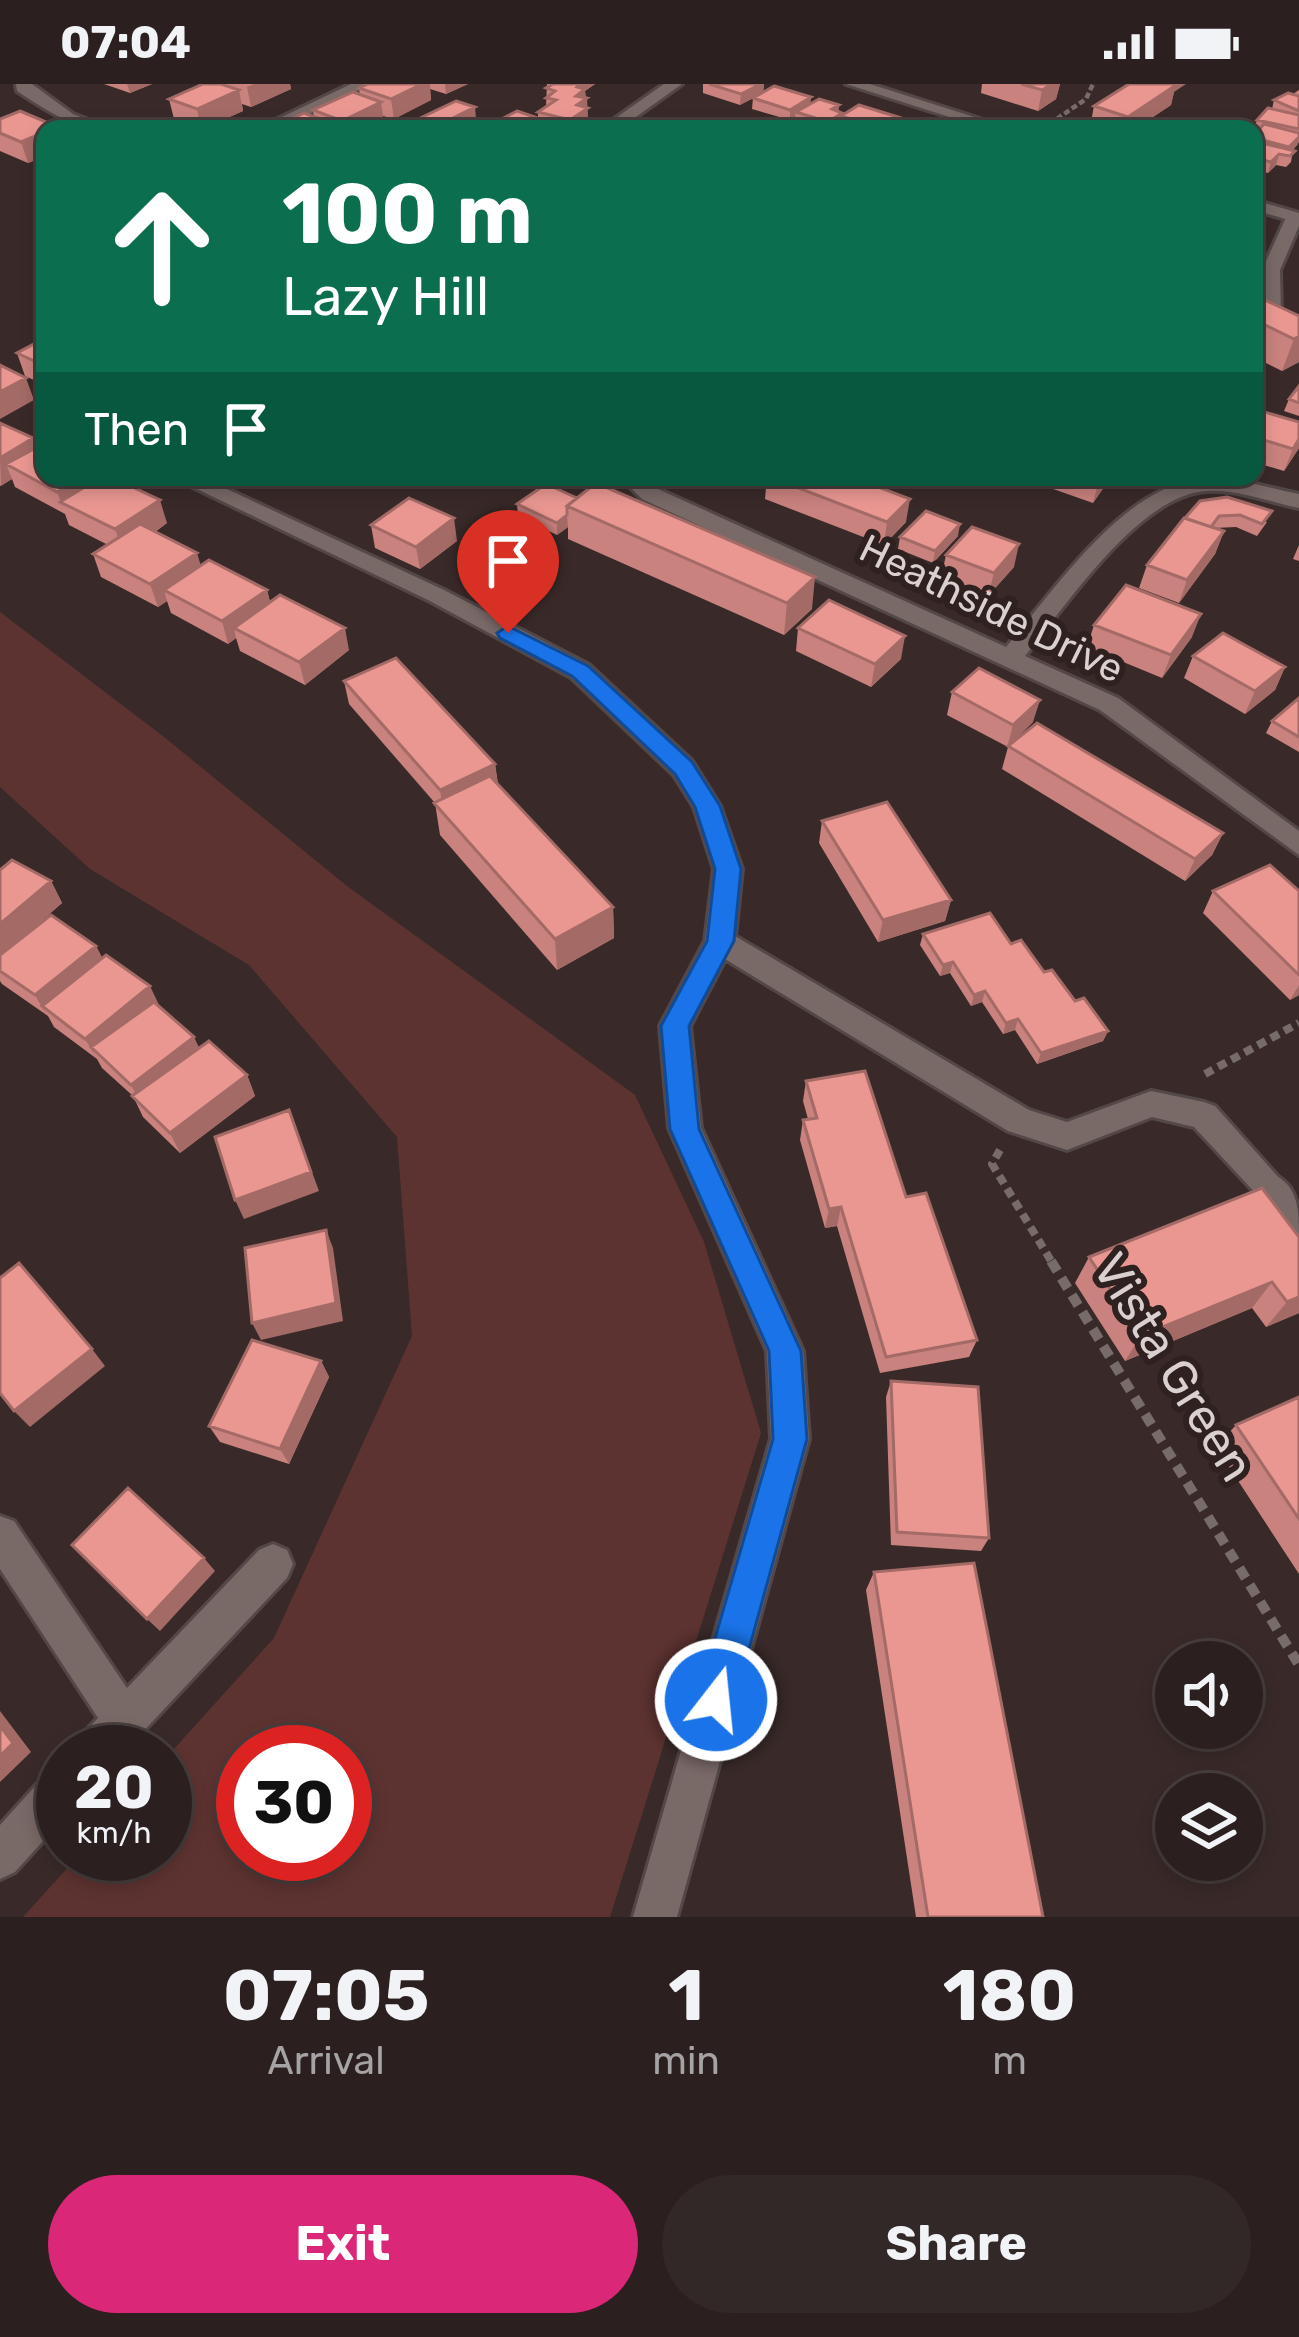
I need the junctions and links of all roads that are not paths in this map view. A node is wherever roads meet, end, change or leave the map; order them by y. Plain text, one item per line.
1 (24, 84) edge
2 (364, 84) edge
3 (674, 84) edge
4 (854, 84) edge
5 (76, 120) edge
6 (285, 120) edge
7 (621, 120) edge
8 (974, 120) edge
9 (1263, 208) edge
10 (1297, 218) edge
11 (1271, 316) edge
12 (202, 486) edge
13 (641, 486) edge
14 (1299, 501) edge
15 (1012, 656) junction
16 (1299, 845) edge
17 (720, 941) junction
18 (1299, 1223) edge
19 (0, 1534) edge
20 (273, 1564) dead end
21 (124, 1720) junction
22 (119, 1725) edge
23 (36, 1817) edge
24 (0, 1857) edge
25 (655, 1917) edge

1 - 5 street
2 - 6 street
3 - 7 street
4 - 8 street
9 - 10 street
10 - 11 street
12 - 17 street
13 - 15 street, Heathside Drive
14 - 15 street
15 - 16 street, Heathside Drive
17 - 18 street
17 - 25 street
19 - 21 street
20 - 21 street
21 - 22 street
23 - 24 street

